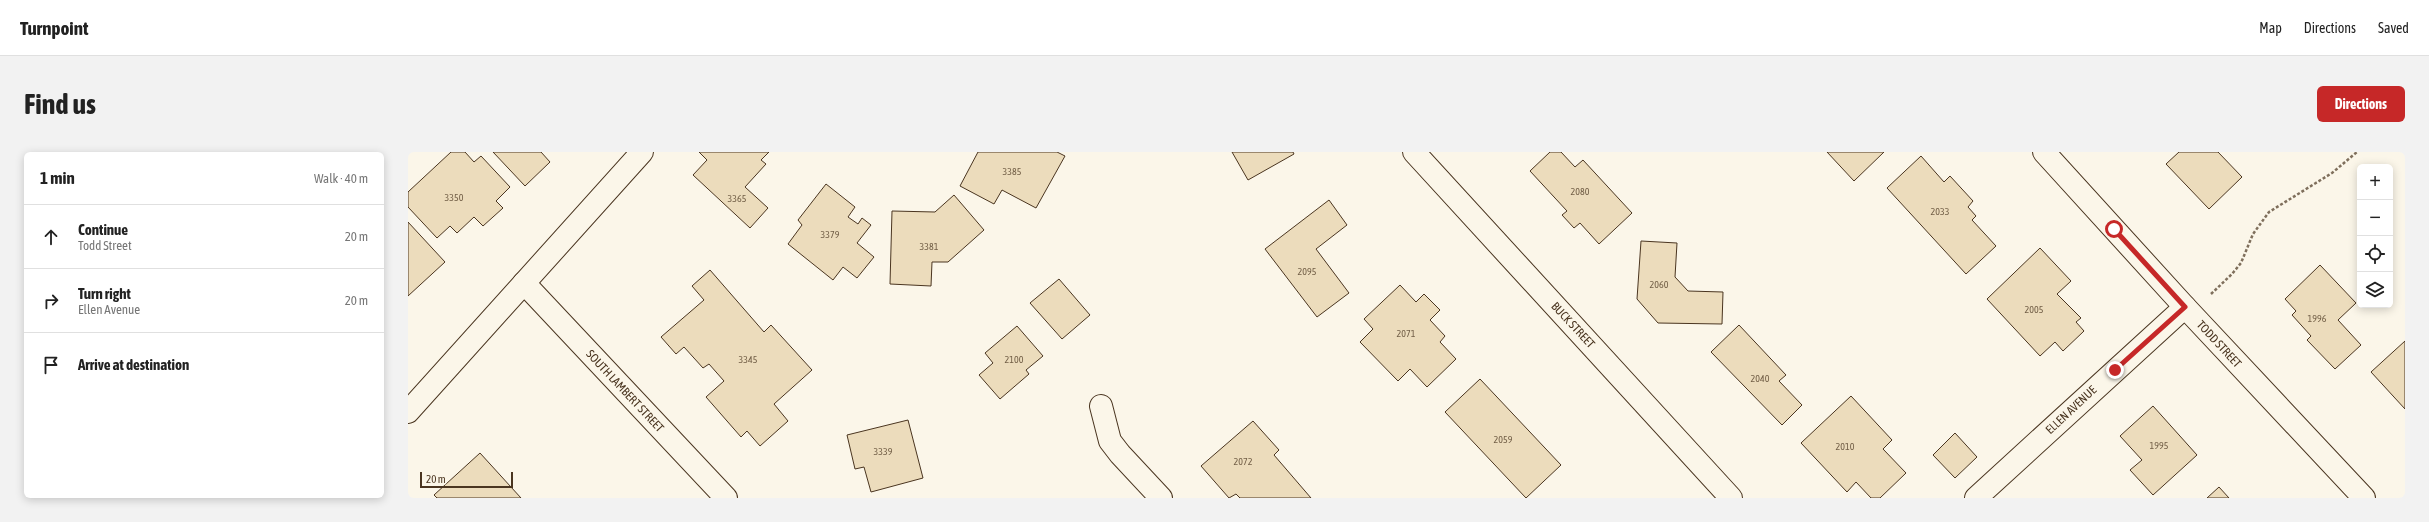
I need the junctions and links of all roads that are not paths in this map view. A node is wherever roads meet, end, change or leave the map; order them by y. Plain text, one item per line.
1 (642, 152) edge
2 (1414, 152) edge
3 (2044, 152) edge
4 (524, 283) junction
5 (2185, 307) junction
6 (1101, 406) dead end
7 (408, 412) edge
8 (726, 498) edge
9 (1161, 498) edge
10 (1731, 498) edge
11 (1976, 498) edge
12 (2364, 498) edge

1 - 4 street
2 - 10 street, BUCK STREET
3 - 5 street, TODD STREET
4 - 7 street
4 - 8 street, SOUTH LAMBERT STREET
5 - 11 street, ELLEN AVENUE
5 - 12 street, TODD STREET
6 - 9 street

